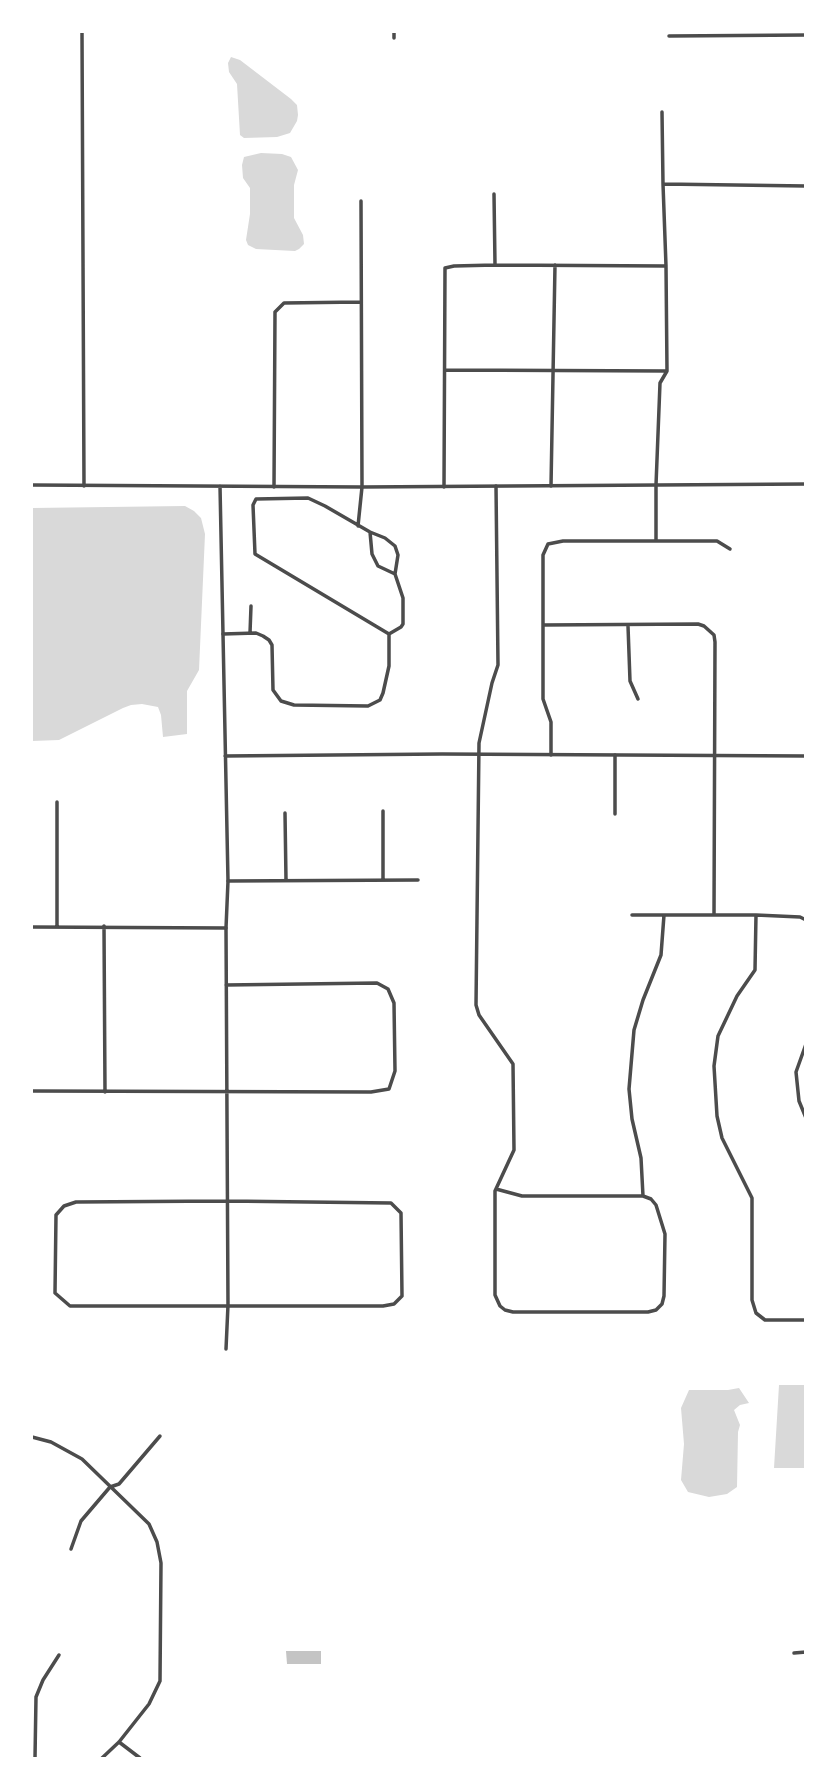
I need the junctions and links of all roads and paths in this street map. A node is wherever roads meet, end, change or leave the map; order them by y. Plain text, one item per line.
1 (82, 32) edge
2 (394, 32) edge
3 (742, 34) edge
4 (806, 35) edge
5 (670, 37) dead end
6 (394, 38) dead end
7 (662, 112) dead end
8 (663, 184) junction
9 (806, 186) edge
10 (494, 194) dead end
11 (361, 201) dead end
12 (495, 265) junction
13 (555, 265) junction
14 (666, 266) junction
15 (360, 302) junction
16 (445, 370) junction
17 (552, 370) junction
18 (667, 370) junction
19 (806, 484) edge
20 (32, 485) edge
21 (84, 485) junction
22 (656, 485) junction
23 (220, 486) junction
24 (444, 486) junction
25 (496, 486) junction
26 (551, 486) junction
27 (274, 487) junction
28 (362, 487) junction
29 (358, 526) junction
30 (370, 532) junction
31 (656, 541) junction
32 (730, 549) dead end
33 (395, 574) junction
34 (251, 606) dead end
35 (543, 625) junction
36 (628, 625) junction
37 (250, 633) junction
38 (223, 634) junction
39 (389, 634) junction
40 (638, 699) dead end
41 (478, 754) junction
42 (551, 755) junction
43 (615, 755) junction
44 (714, 755) junction
45 (225, 756) junction
46 (806, 756) edge
47 (57, 802) dead end
48 (383, 811) dead end
49 (285, 813) dead end
50 (615, 814) dead end
51 (383, 879) junction
52 (286, 880) junction
53 (418, 880) dead end
54 (228, 881) junction
55 (714, 914) junction
56 (632, 915) dead end
57 (664, 915) junction
58 (756, 915) junction
59 (806, 920) edge
60 (104, 926) junction
61 (32, 927) edge
62 (57, 927) junction
63 (226, 928) junction
64 (226, 985) junction
65 (806, 1044) edge
66 (32, 1091) edge
67 (225, 1091) junction
68 (105, 1092) junction
69 (806, 1118) edge
70 (496, 1189) junction
71 (643, 1196) junction
72 (226, 1201) junction
73 (228, 1305) junction
74 (806, 1320) edge
75 (226, 1349) dead end
76 (160, 1436) dead end
77 (32, 1437) edge
78 (110, 1487) junction
79 (71, 1549) dead end
80 (806, 1652) edge
81 (794, 1653) dead end
82 (59, 1655) dead end
83 (119, 1742) junction
84 (35, 1759) edge
85 (102, 1759) edge
86 (140, 1759) edge

1 - 21 street
2 - 6 street
3 - 4 street
3 - 5 street
7 - 8 street
8 - 9 street
8 - 14 street
10 - 12 street
11 - 15 street
12 - 13 street
12 - 16 street
13 - 14 street
13 - 17 street
14 - 18 street
15 - 27 street
15 - 28 street
16 - 17 street
16 - 24 street
17 - 18 street
17 - 26 street
18 - 22 street
19 - 22 street
20 - 21 street
21 - 23 street
22 - 26 street
22 - 31 street
23 - 27 street
23 - 38 street
24 - 25 street
24 - 28 street
25 - 26 street
25 - 41 street
27 - 28 street
28 - 29 street
29 - 30 street
29 - 39 street
30 - 33 street
30 - 33 street
31 - 32 street
31 - 35 street
33 - 39 street
34 - 37 street
35 - 36 street
35 - 42 street
36 - 40 street
36 - 44 street
37 - 38 street
37 - 39 street
38 - 45 street
41 - 42 street
41 - 45 street
41 - 70 street
42 - 43 street
43 - 44 street
43 - 50 street
44 - 46 street
44 - 55 street
45 - 54 street
47 - 62 street
48 - 51 street
49 - 52 street
51 - 52 street
51 - 53 street
52 - 54 street
54 - 63 street
55 - 57 street
55 - 58 street
56 - 57 street
57 - 71 street
58 - 59 street
58 - 74 street
60 - 62 street
60 - 63 street
60 - 68 street
61 - 62 street
63 - 64 street
64 - 67 street
64 - 67 street
65 - 69 street
66 - 68 street
67 - 68 street
67 - 72 street
70 - 71 street
70 - 71 street
72 - 73 street
72 - 73 street
72 - 73 street
73 - 75 street
76 - 78 street
77 - 78 street
78 - 79 street
78 - 83 street
80 - 81 street
82 - 84 street
83 - 85 street
83 - 86 street

